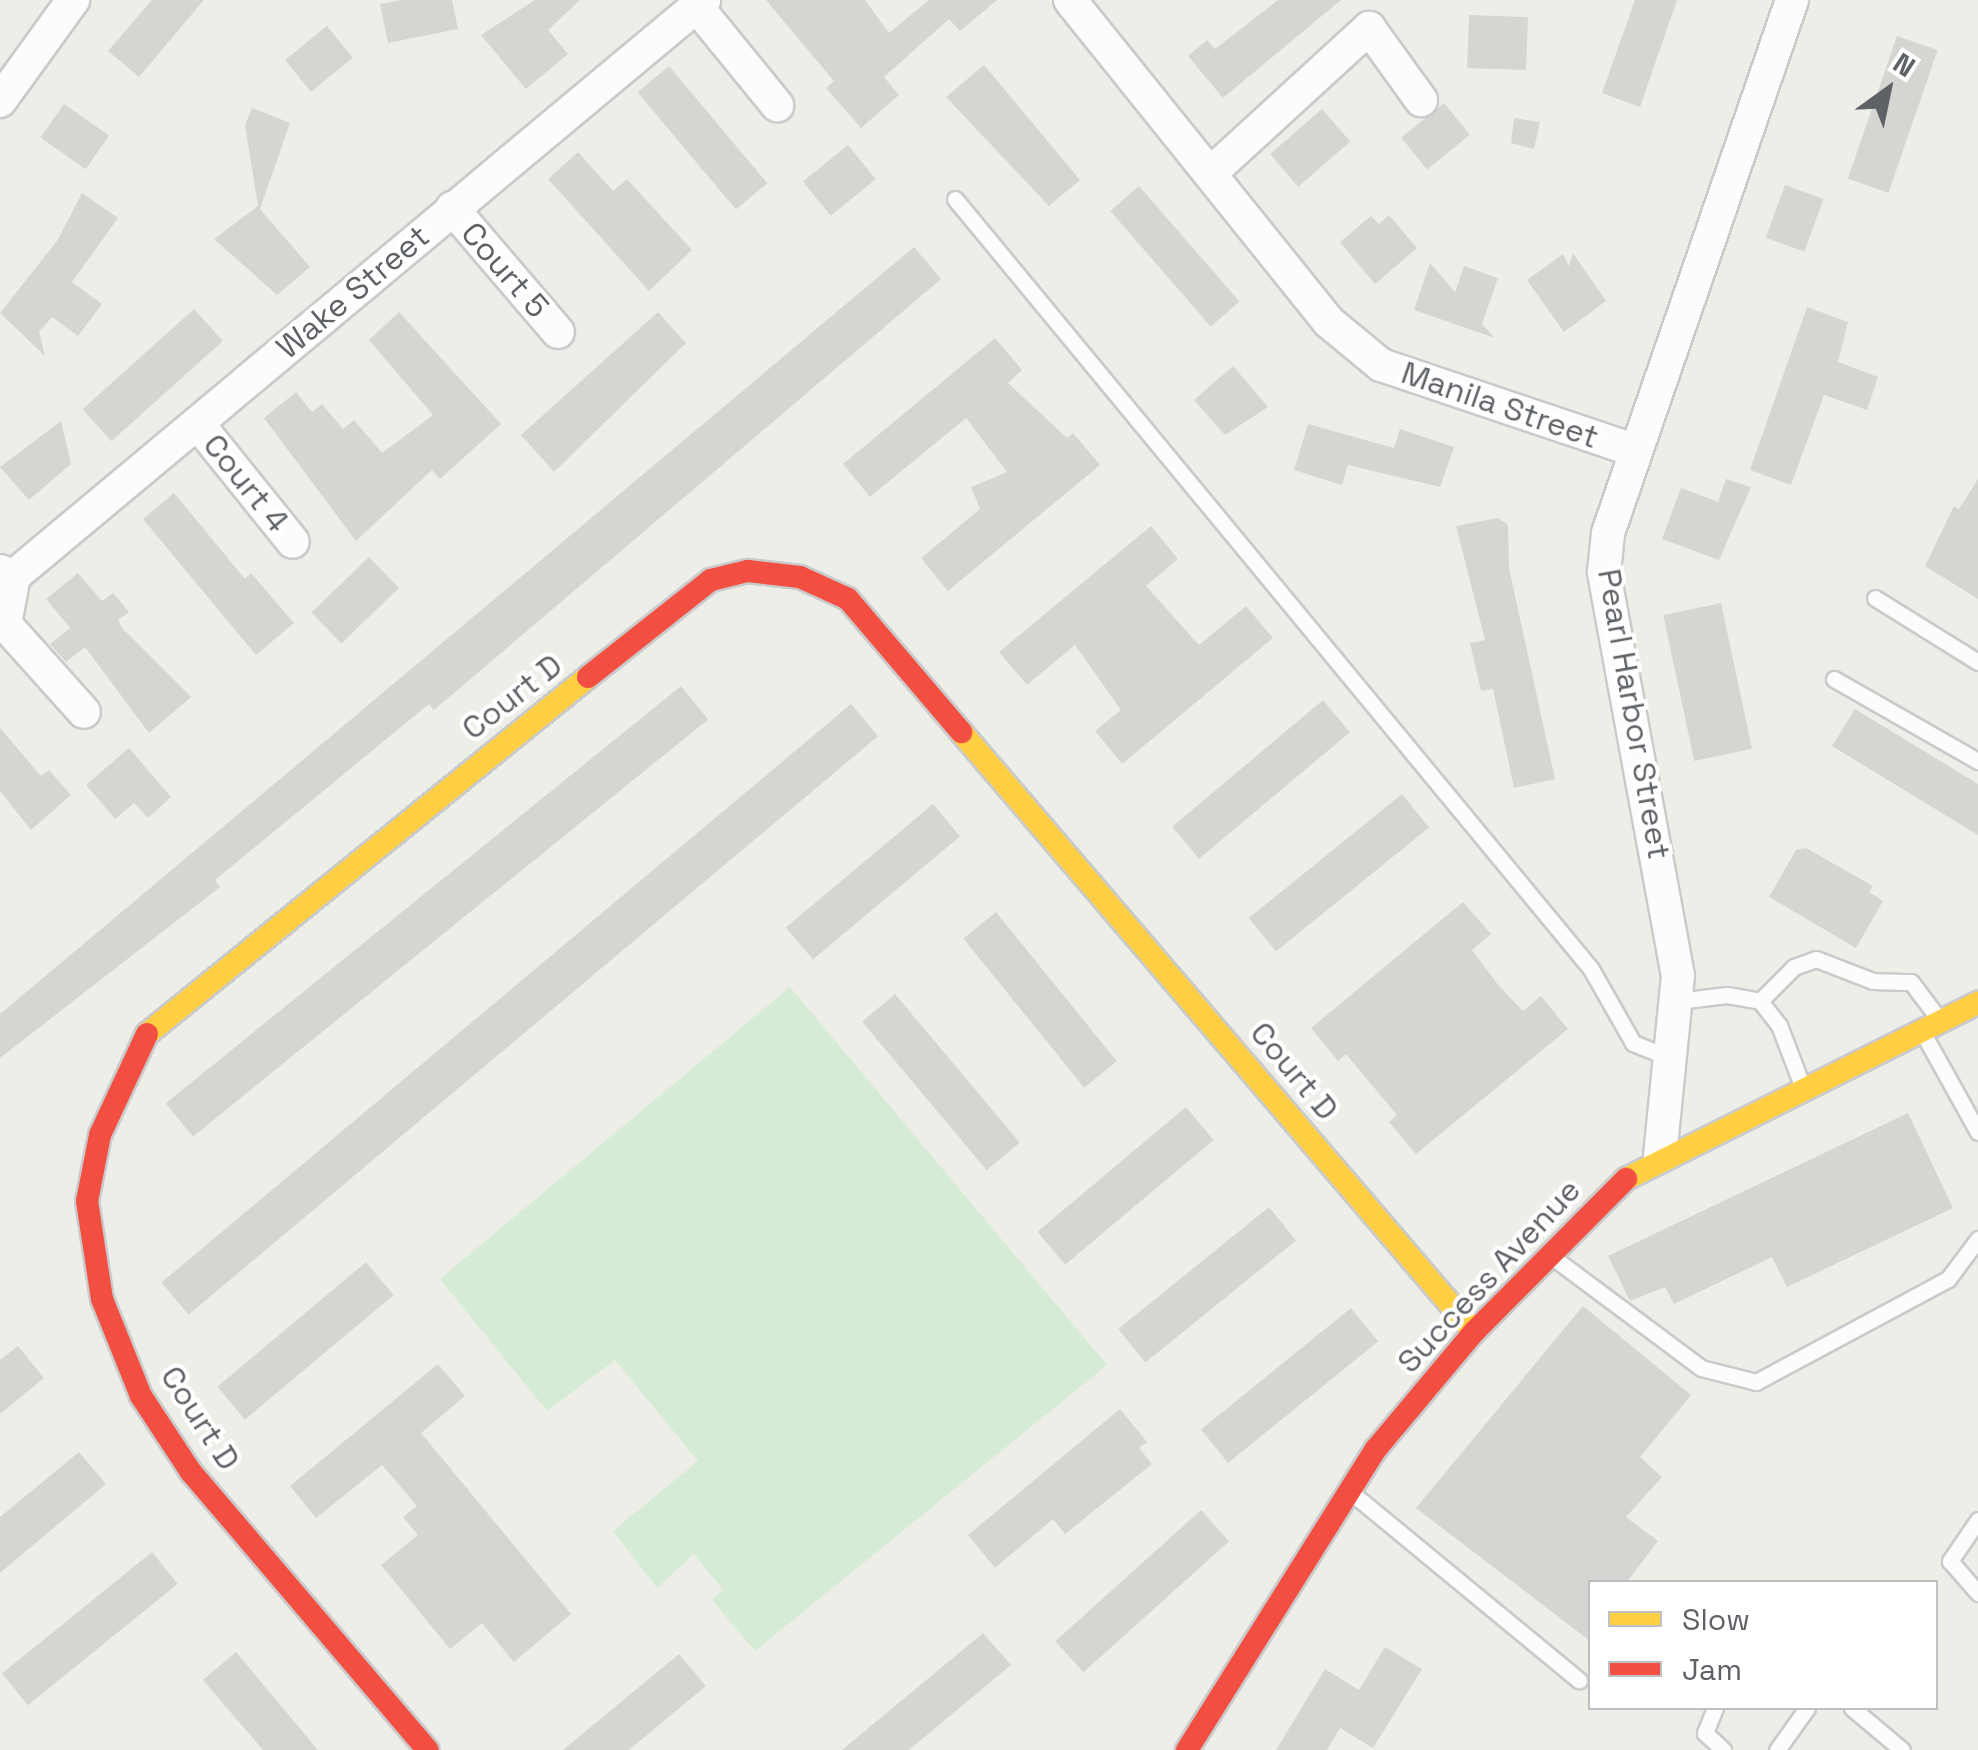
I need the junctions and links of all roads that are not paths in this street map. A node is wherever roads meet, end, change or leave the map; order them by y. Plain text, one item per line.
1 (74, 0) edge
2 (1070, 0) edge
3 (1792, 0) edge
4 (701, 3) edge
5 (1421, 100) dead end
6 (0, 101) edge
7 (778, 104) dead end
8 (1213, 171) junction
9 (955, 199) dead end
10 (452, 208) junction
11 (558, 332) dead end
12 (198, 424) junction
13 (1636, 451) junction
14 (293, 542) dead end
15 (7, 574) edge
16 (1875, 598) dead end
17 (1978, 662) edge
18 (1834, 679) dead end
19 (84, 712) dead end
20 (1978, 762) edge
21 (1678, 1001) junction
22 (1760, 1001) junction
23 (1978, 1003) edge
24 (1932, 1028) junction
25 (1670, 1058) junction
26 (1804, 1089) junction
27 (1978, 1132) edge
28 (1660, 1156) junction
29 (1978, 1240) edge
30 (1548, 1254) junction
31 (1474, 1332) junction
32 (1346, 1489) junction
33 (1978, 1520) edge
34 (1978, 1592) edge
35 (1579, 1680) dead end
36 (1715, 1710) edge
37 (1806, 1710) edge
38 (1854, 1710) edge
39 (428, 1750) edge
40 (1188, 1750) edge
41 (1723, 1750) edge
42 (1777, 1750) edge
43 (1902, 1750) edge

1 - 6 street
2 - 8 street, Manila Street
3 - 13 street, Pearl Harbor Street
4 - 7 street
4 - 10 street, Wake Street
5 - 8 street
8 - 13 street, Manila Street
9 - 25 lane
10 - 11 street, Court 5
10 - 12 street, Wake Street
12 - 14 street, Court 4
12 - 15 street, Wake Street
13 - 21 street, Pearl Harbor Street
15 - 19 street
16 - 17 lane
18 - 20 lane
21 - 22 lane
21 - 25 street, Pearl Harbor Street
22 - 24 lane
22 - 26 lane
23 - 24 street, Success Avenue
24 - 26 street, Success Avenue
24 - 27 lane
25 - 28 street, Pearl Harbor Street
26 - 28 street, Success Avenue
28 - 30 street, Success Avenue
29 - 30 lane
30 - 31 street, Success Avenue
31 - 32 street, Success Avenue
31 - 39 street, Court D
32 - 35 lane
32 - 40 street, Success Avenue
33 - 34 lane
36 - 41 lane
37 - 42 lane
38 - 43 lane

